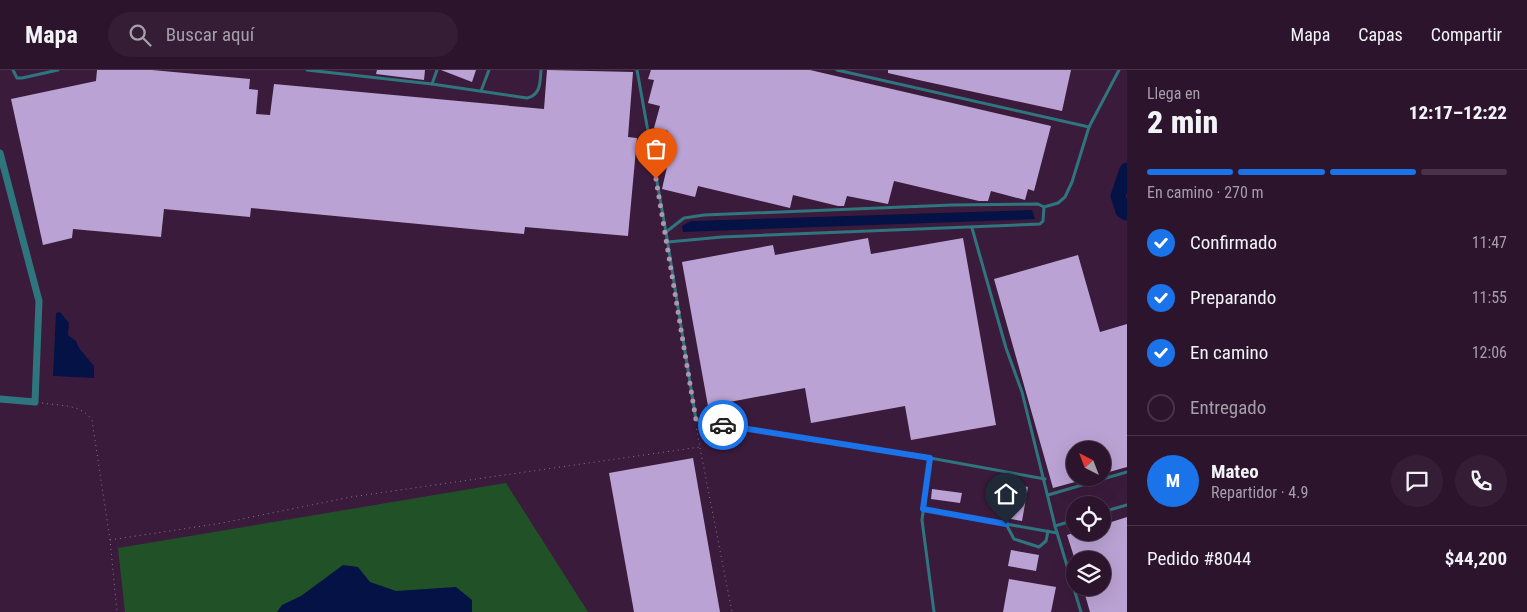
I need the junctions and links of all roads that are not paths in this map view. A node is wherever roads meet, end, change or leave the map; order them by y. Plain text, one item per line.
1 (14, 70) edge
2 (58, 70) edge
3 (307, 70) edge
4 (437, 70) edge
5 (489, 70) edge
6 (541, 70) edge
7 (637, 70) edge
8 (837, 70) edge
9 (1119, 70) edge
10 (432, 84) junction
11 (481, 92) junction
12 (1089, 127) junction
13 (0, 153) edge
14 (1044, 207) junction
15 (972, 228) junction
16 (666, 232) junction
17 (668, 242) junction
18 (0, 399) edge
19 (930, 458) junction
20 (1127, 472) edge
21 (1045, 479) junction
22 (1048, 495) junction
23 (1127, 505) edge
24 (923, 509) junction
25 (1111, 509) edge
26 (1066, 523) edge
27 (1006, 524) junction
28 (1055, 526) junction
29 (1048, 531) junction
30 (1057, 533) junction
31 (934, 612) edge
32 (1081, 612) edge

1 - 2 lane
3 - 10 lane
4 - 10 lane
5 - 11 lane
6 - 11 lane
7 - 16 lane
8 - 12 lane
9 - 12 lane
10 - 11 lane
12 - 14 lane
13 - 18 street
14 - 15 lane
14 - 16 lane
15 - 17 lane
15 - 21 lane
16 - 17 lane
17 - 19 lane
19 - 21 lane
19 - 24 lane
20 - 22 lane
21 - 22 lane
22 - 28 lane
23 - 25 lane
24 - 27 lane
24 - 31 lane
26 - 28 lane
27 - 29 lane
27 - 29 lane
28 - 30 lane
29 - 30 lane
30 - 32 lane

